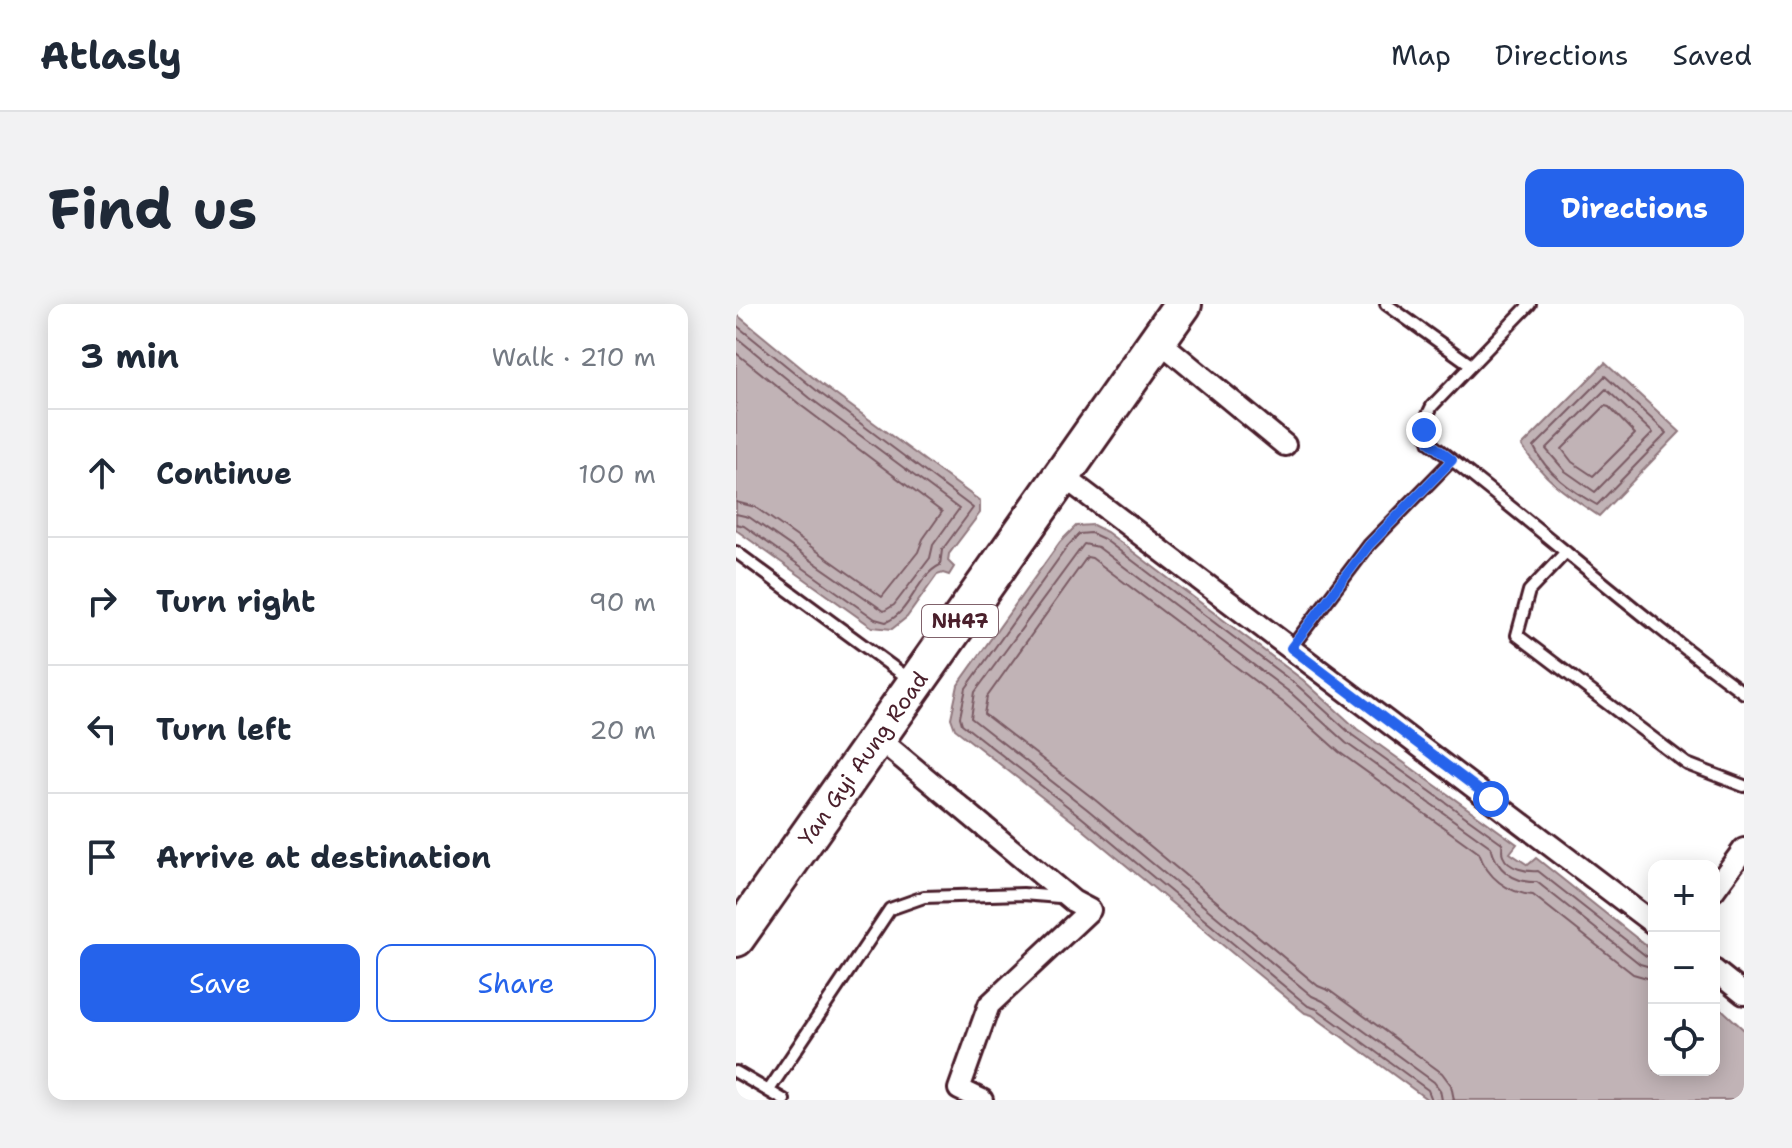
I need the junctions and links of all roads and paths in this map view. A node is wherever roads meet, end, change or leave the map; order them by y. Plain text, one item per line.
1 (1183, 304) edge
2 (1386, 304) edge
3 (1530, 304) edge
4 (1158, 340) junction
5 (1471, 365) junction
6 (1285, 445) dead end
7 (1452, 460) junction
8 (1063, 476) junction
9 (736, 552) edge
10 (1566, 552) junction
11 (1291, 648) junction
12 (916, 683) junction
13 (1744, 693) edge
14 (878, 738) junction
15 (1744, 786) edge
16 (1744, 849) edge
17 (1720, 882) edge
18 (1073, 901) junction
19 (1648, 919) edge
20 (736, 938) edge
21 (1720, 975) edge
22 (1744, 994) edge
23 (736, 1072) edge
24 (769, 1090) junction
25 (784, 1100) edge
26 (982, 1100) edge

1 - 4 highway, Yan Gyi Aung Road / NH47
2 - 5 lane
3 - 5 lane
4 - 6 street
4 - 8 highway, Yan Gyi Aung Road / NH47
5 - 7 lane
7 - 10 lane
7 - 11 lane
8 - 11 street
8 - 12 highway, Yan Gyi Aung Road / NH47
9 - 12 lane
10 - 13 lane
10 - 15 lane
11 - 19 street
12 - 14 highway, Yan Gyi Aung Road / NH47
14 - 18 street
14 - 20 highway, Yan Gyi Aung Road / NH47
16 - 17 street
18 - 24 lane
18 - 26 street
21 - 22 street
23 - 24 lane
24 - 25 lane

